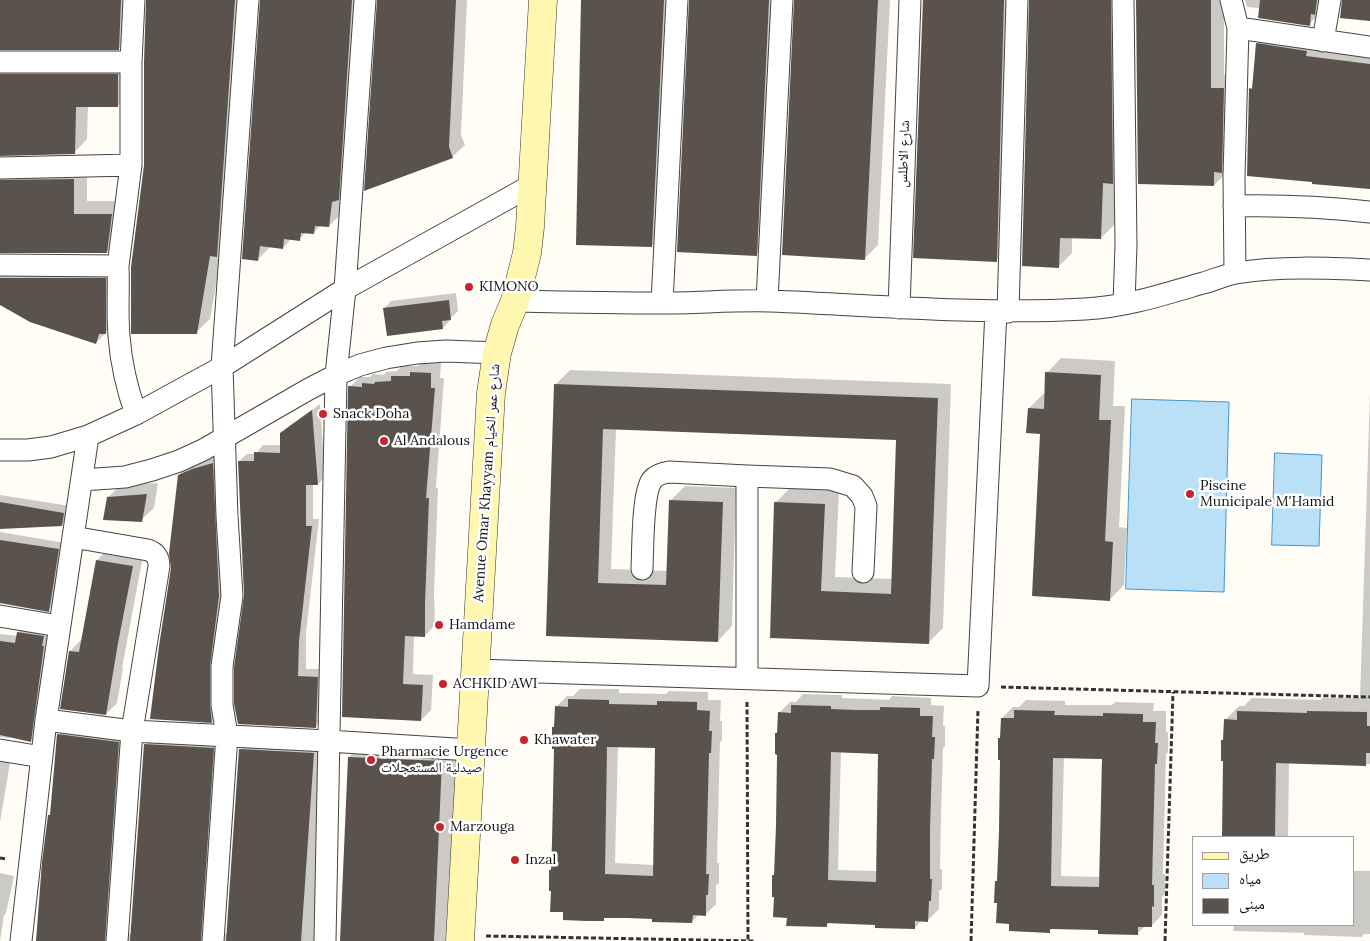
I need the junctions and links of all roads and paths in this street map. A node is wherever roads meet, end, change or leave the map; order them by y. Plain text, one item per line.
1 (134, 0) edge
2 (248, 0) edge
3 (365, 0) edge
4 (543, 0) edge
5 (677, 0) edge
6 (782, 0) edge
7 (910, 0) edge
8 (1017, 0) edge
9 (1122, 0) edge
10 (1231, 0) edge
11 (1330, 0) edge
12 (1238, 28) junction
13 (1323, 41) junction
14 (1370, 47) edge
15 (0, 62) edge
16 (132, 62) junction
17 (131, 165) junction
18 (0, 168) edge
19 (532, 185) junction
20 (1234, 206) junction
21 (1370, 212) edge
22 (0, 265) edge
23 (118, 266) junction
24 (1370, 270) edge
25 (1235, 273) junction
26 (345, 290) junction
27 (514, 301) junction
28 (767, 301) junction
29 (662, 303) junction
30 (1124, 304) junction
31 (899, 308) junction
32 (1002, 311) junction
33 (497, 353) junction
34 (222, 367) junction
35 (336, 375) junction
36 (136, 414) junction
37 (88, 436) junction
38 (224, 438) junction
39 (0, 450) edge
40 (747, 476) junction
41 (82, 480) junction
42 (73, 537) junction
43 (642, 569) dead end
44 (863, 572) dead end
45 (0, 616) edge
46 (59, 626) junction
47 (475, 670) junction
48 (746, 678) junction
49 (978, 686) junction
50 (1174, 692) junction
51 (1370, 697) edge
52 (46, 720) junction
53 (132, 730) junction
54 (227, 736) junction
55 (328, 741) junction
56 (0, 750) edge
57 (471, 750) junction
58 (42, 757) junction
59 (461, 938) edge
60 (21, 941) edge
61 (117, 941) edge
62 (213, 941) edge
63 (325, 941) edge
64 (748, 941) edge
65 (754, 941) edge
66 (971, 941) edge
67 (1165, 941) edge

1 - 16 street
2 - 34 street
3 - 26 street
4 - 19 street, Avenue Omar Khayyam شارع عمر الخيام
5 - 29 street
6 - 28 street
7 - 31 street, شارع الاطلس
8 - 32 street
9 - 30 street
10 - 12 street
11 - 13 street
12 - 13 street
12 - 20 street
13 - 14 street
15 - 16 street
16 - 17 street
17 - 18 street
17 - 23 street
19 - 26 street
19 - 27 street, Avenue Omar Khayyam شارع عمر الخيام
20 - 21 street
20 - 25 street
22 - 23 street
23 - 36 street
24 - 25 street
25 - 30 street
26 - 34 street
26 - 35 street
27 - 29 street
27 - 33 street, Avenue Omar Khayyam شارع عمر الخيام
28 - 29 street
28 - 31 street
30 - 32 street
31 - 32 street
32 - 49 street
33 - 35 street
33 - 47 street, Avenue Omar Khayyam شارع عمر الخيام
34 - 36 street
34 - 38 street
35 - 38 street
35 - 55 street
36 - 37 street
37 - 39 street
37 - 41 street
38 - 41 street
38 - 54 street
40 - 43 street
40 - 44 street
40 - 48 street
41 - 42 street
42 - 46 street
42 - 53 street
45 - 46 street
46 - 52 street
47 - 48 street
47 - 57 street, Avenue Omar Khayyam شارع عمر الخيام
48 - 49 street
48 - 64 path
49 - 50 path
49 - 66 path
50 - 51 path
50 - 67 path
52 - 53 street
52 - 58 street
53 - 54 street
53 - 61 street
54 - 55 street
54 - 62 street
55 - 57 street
55 - 63 street
56 - 58 street
57 - 59 street, Avenue Omar Khayyam شارع عمر الخيام
58 - 60 street
59 - 64 path
64 - 65 path

